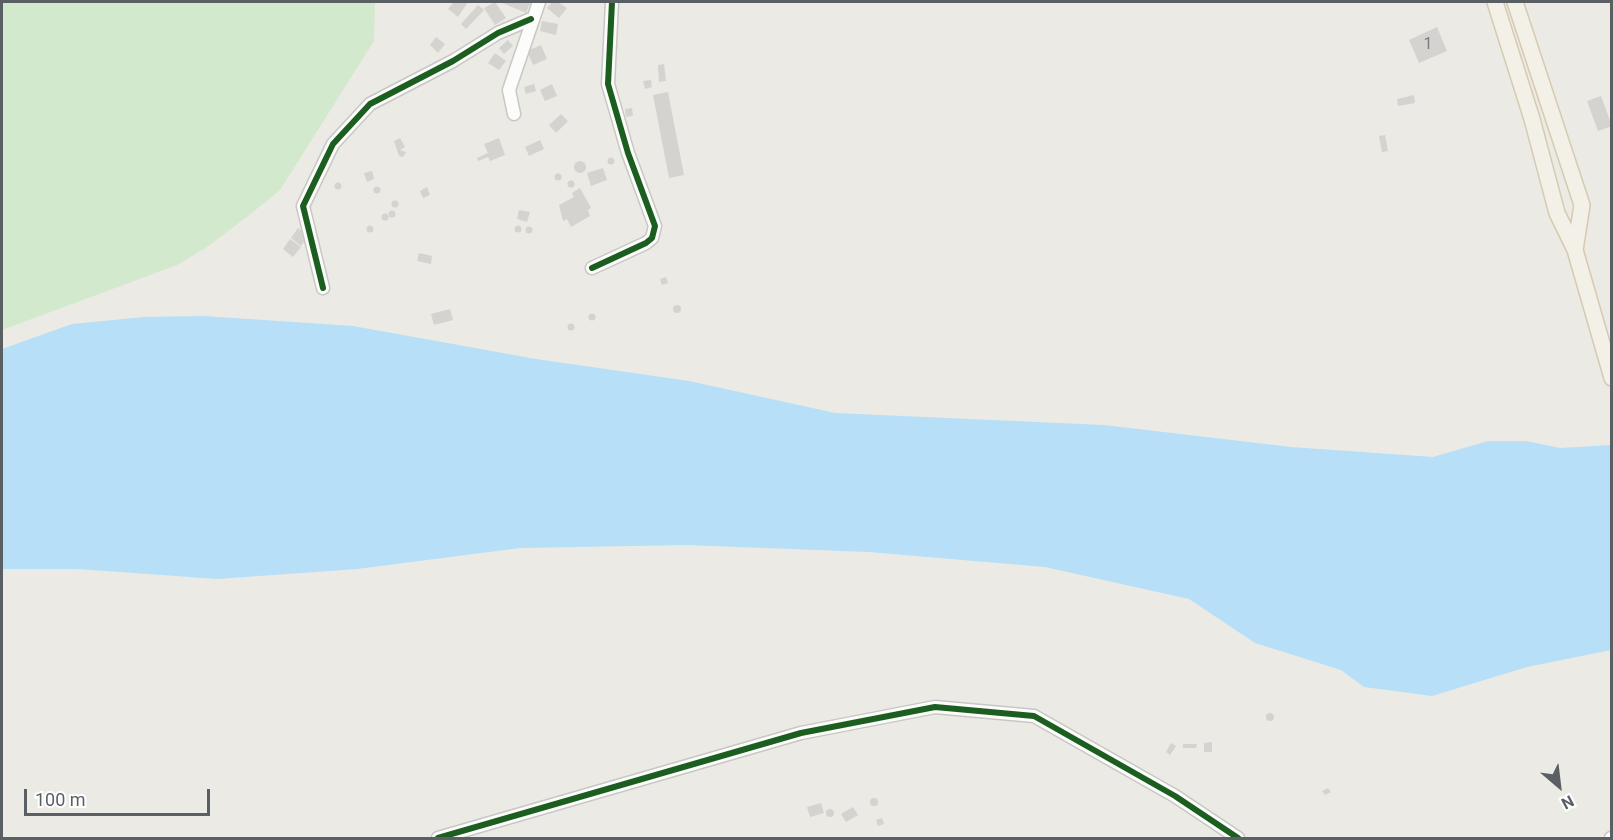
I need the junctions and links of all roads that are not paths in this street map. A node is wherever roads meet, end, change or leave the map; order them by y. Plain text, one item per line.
1 (539, 2) edge
2 (612, 2) edge
3 (1495, 2) edge
4 (1515, 2) edge
5 (531, 19) junction
6 (514, 114) dead end
7 (1575, 250) junction
8 (592, 268) dead end
9 (324, 288) dead end
10 (1611, 378) edge
11 (438, 838) edge
12 (1238, 838) edge

1 - 5 street
2 - 8 street
3 - 7 main road
4 - 7 main road
5 - 6 street
5 - 9 street
7 - 10 main road
11 - 12 street

